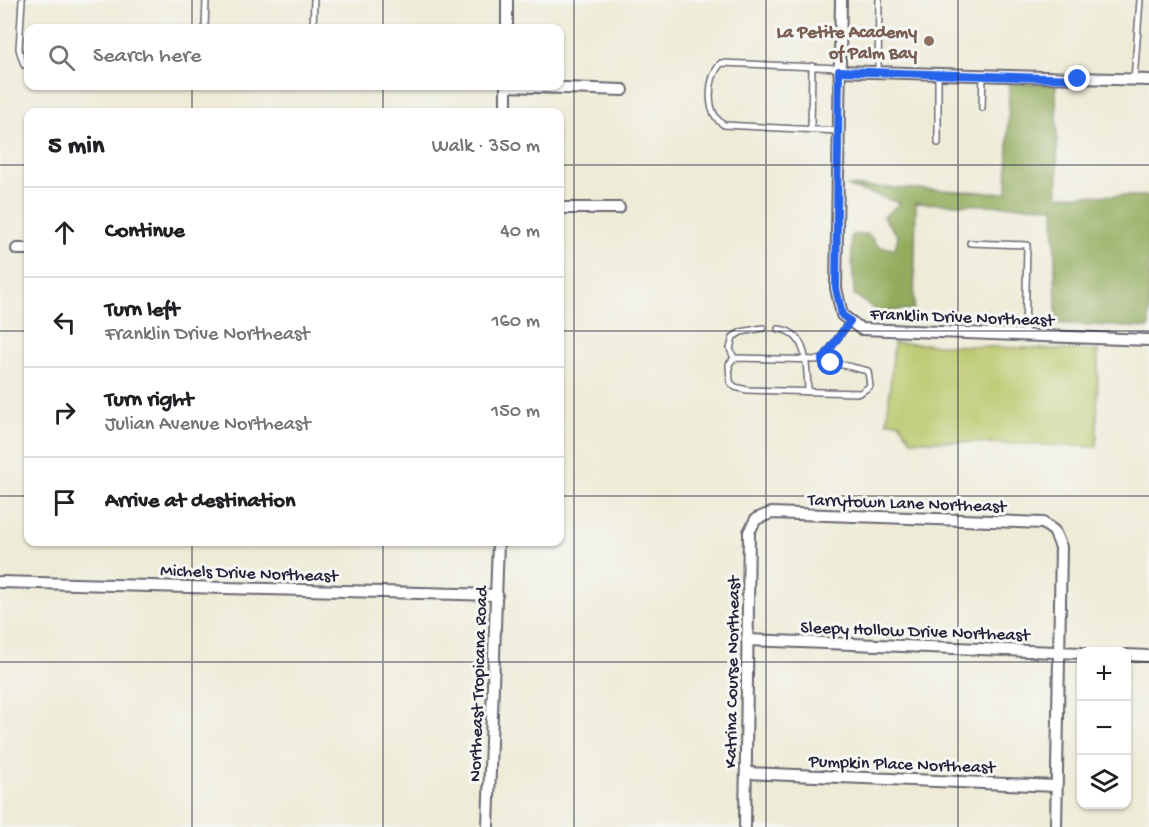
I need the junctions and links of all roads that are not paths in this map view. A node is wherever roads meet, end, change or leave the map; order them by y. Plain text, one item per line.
1 (22, 0) edge
2 (206, 0) edge
3 (314, 0) edge
4 (507, 0) edge
5 (841, 0) edge
6 (879, 0) edge
7 (1140, 0) edge
8 (205, 24) edge
9 (314, 24) edge
10 (507, 24) edge
11 (24, 65) edge
12 (812, 66) junction
13 (839, 69) junction
14 (878, 72) junction
15 (938, 74) junction
16 (983, 76) junction
17 (1134, 80) junction
18 (1149, 80) edge
19 (564, 88) edge
20 (506, 90) edge
21 (623, 90) dead end
22 (506, 108) edge
23 (982, 108) dead end
24 (811, 129) junction
25 (838, 131) junction
26 (938, 143) dead end
27 (564, 208) edge
28 (619, 208) dead end
29 (970, 243) dead end
30 (17, 249) dead end
31 (24, 249) edge
32 (850, 321) junction
33 (763, 328) dead end
34 (778, 329) dead end
35 (1026, 336) junction
36 (1149, 340) edge
37 (734, 358) junction
38 (806, 358) junction
39 (822, 360) junction
40 (808, 392) junction
41 (756, 519) joint
42 (498, 546) edge
43 (0, 582) edge
44 (497, 595) junction
45 (747, 640) junction
46 (1059, 652) junction
47 (1077, 653) edge
48 (1131, 656) edge
49 (1149, 656) edge
50 (746, 773) junction
51 (1056, 786) junction
52 (488, 827) edge
53 (745, 827) edge
54 (1056, 827) edge

1 - 11 lane
2 - 8 lane
3 - 9 lane
4 - 10 street
5 - 13 street, Franklin Drive Northeast
6 - 14 lane
7 - 17 lane
12 - 13 lane
12 - 24 lane
12 - 24 lane
13 - 14 street
13 - 25 street, Franklin Drive Northeast
14 - 15 street
15 - 16 street
15 - 26 lane
16 - 17 street
16 - 23 lane
17 - 18 street
19 - 21 street
20 - 22 street
24 - 25 lane
25 - 32 street, Franklin Drive Northeast
27 - 28 street
29 - 35 lane
30 - 31 street
32 - 35 street, Franklin Drive Northeast
32 - 39 lane
33 - 37 lane
34 - 38 lane
35 - 36 street, Franklin Drive Northeast
37 - 38 lane
37 - 40 lane
38 - 39 lane
38 - 40 lane
39 - 40 lane
41 - 45 street, Katrina Course Northeast
41 - 46 street, Tarrytown Lane Northeast
42 - 44 street, Northeast Tropicana Road
43 - 44 street, Michels Drive Northeast
44 - 52 street, Northeast Tropicana Road
45 - 46 street, Sleepy Hollow Drive Northeast
45 - 50 street, Katrina Course Northeast
46 - 47 street, Sleepy Hollow Drive Northeast
46 - 51 street
48 - 49 street
50 - 51 street, Pumpkin Place Northeast
50 - 53 street, Katrina Course Northeast
51 - 54 street

